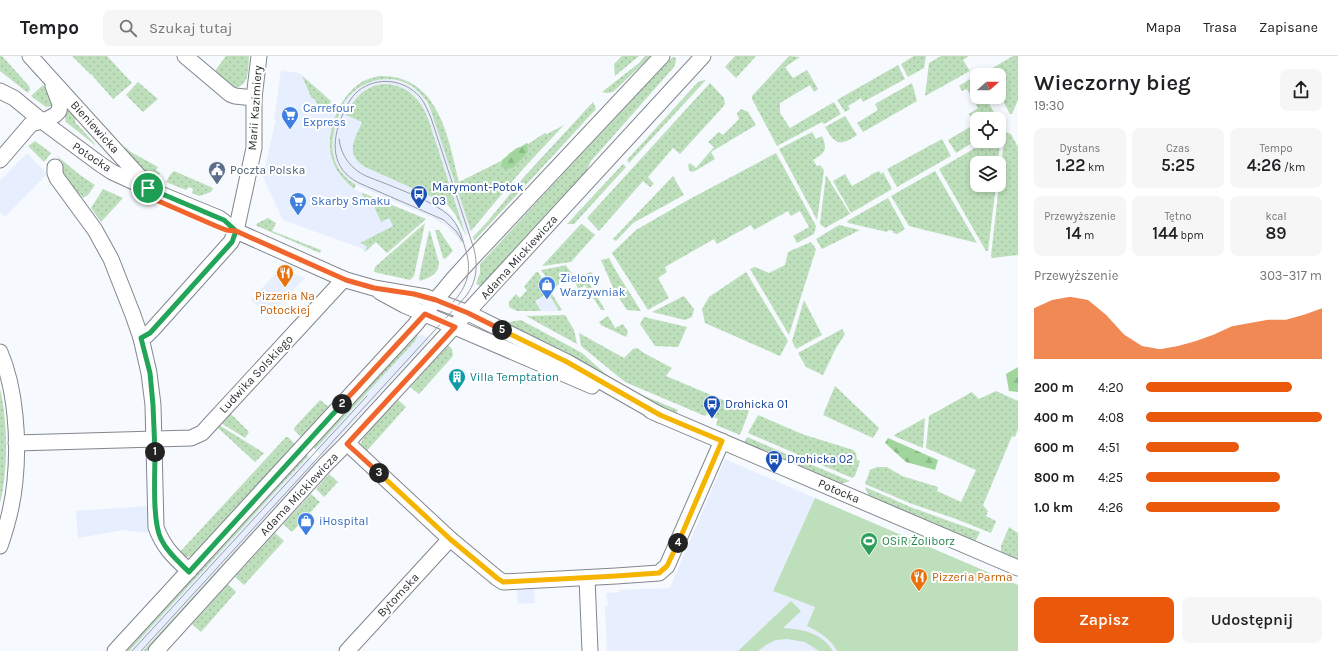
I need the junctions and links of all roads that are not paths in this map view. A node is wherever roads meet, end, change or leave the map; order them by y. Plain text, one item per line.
1 (30, 56) edge
2 (185, 56) edge
3 (259, 56) edge
4 (662, 56) edge
5 (698, 58) edge
6 (50, 77) junction
7 (0, 91) edge
8 (254, 98) junction
9 (0, 100) edge
10 (37, 123) junction
11 (0, 160) edge
12 (55, 167) dead end
13 (152, 194) junction
14 (236, 231) junction
15 (344, 279) junction
16 (374, 288) junction
17 (436, 300) junction
18 (468, 313) junction
19 (425, 314) junction
20 (455, 327) junction
21 (141, 338) junction
22 (0, 352) edge
23 (660, 415) junction
24 (155, 438) junction
25 (722, 441) junction
26 (16, 442) junction
27 (347, 444) junction
28 (450, 539) junction
29 (0, 546) edge
30 (1018, 568) edge
31 (189, 572) junction
32 (587, 578) junction
33 (115, 651) edge
34 (156, 651) edge
35 (347, 651) edge
36 (590, 651) edge

1 - 6 street, Bieniewicka
2 - 8 street
3 - 8 street, Marii Kazimiery
4 - 17 street
5 - 18 street, Adama Mickiewicza
6 - 10 street
6 - 13 street, Bieniewicka
7 - 10 street, Potocka
8 - 14 street, Marii Kazimiery
9 - 10 street, Potocka
10 - 11 street
10 - 13 street, Potocka
12 - 21 street
13 - 14 street, Potocka
14 - 15 street, Potocka
14 - 21 street, Marii Kazimiery
15 - 16 street, Potocka
15 - 24 street, Ludwika Solskiego
16 - 17 street, Potocka
16 - 19 street, Potocka
17 - 18 street, Potocka
17 - 19 street
18 - 20 street, Adama Mickiewicza
18 - 23 street, Potocka
19 - 20 street, Potocka
19 - 31 street
20 - 23 street, Potocka
20 - 27 street, Adama Mickiewicza
21 - 24 street
22 - 26 street
23 - 25 street, Potocka
24 - 26 street, Ludwika Solskiego
24 - 31 street
25 - 30 street, Potocka
25 - 32 street
26 - 29 street
27 - 28 street
27 - 34 street, Adama Mickiewicza
28 - 32 street
28 - 35 street, Bytomska
31 - 33 street
32 - 36 street

